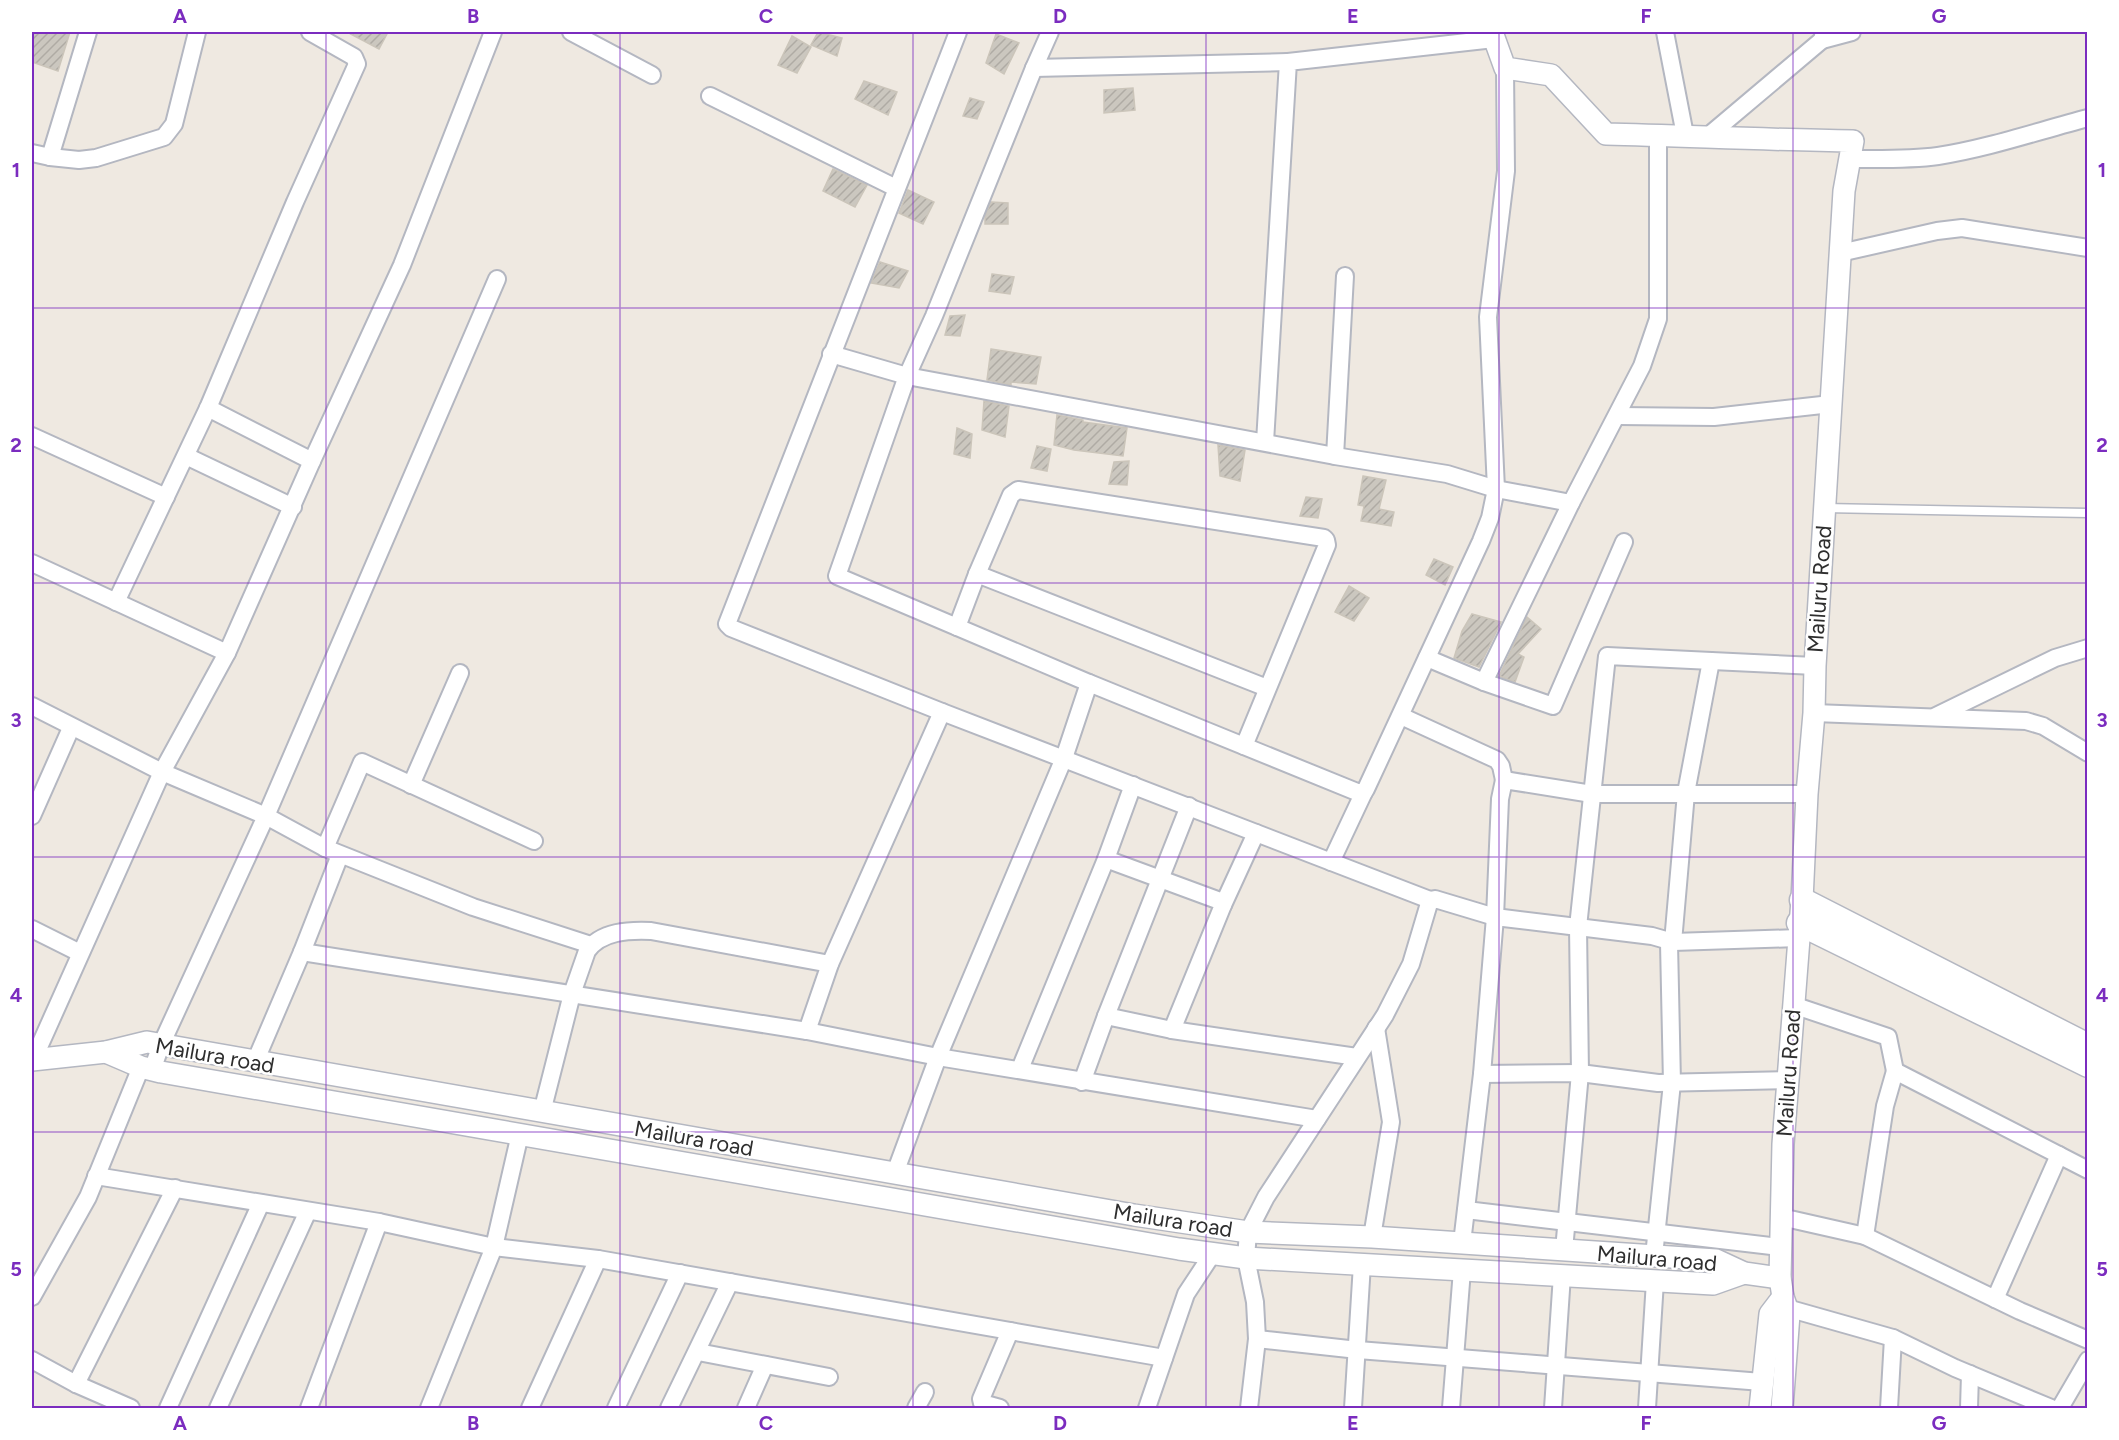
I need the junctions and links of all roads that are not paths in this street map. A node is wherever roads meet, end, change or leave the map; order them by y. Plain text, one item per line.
1 (88, 32) edge
2 (196, 32) edge
3 (310, 32) edge
4 (493, 32) edge
5 (571, 32) edge
6 (958, 32) edge
7 (1050, 32) edge
8 (1665, 32) edge
9 (1852, 32) edge
10 (1493, 35) edge
11 (1823, 36) edge
12 (1288, 62) junction
13 (1034, 68) junction
14 (1505, 68) junction
15 (652, 75) dead end
16 (710, 96) dead end
17 (2088, 118) edge
18 (1658, 135) junction
19 (1685, 135) junction
20 (1707, 137) junction
21 (32, 153) edge
22 (50, 157) junction
23 (1850, 159) junction
24 (896, 188) junction
25 (2088, 248) edge
26 (1840, 253) junction
27 (1345, 276) dead end
28 (497, 279) dead end
29 (831, 354) junction
30 (907, 376) junction
31 (1831, 404) junction
32 (208, 408) junction
33 (1617, 416) junction
34 (32, 436) edge
35 (1265, 442) junction
36 (186, 456) junction
37 (1335, 456) junction
38 (312, 461) junction
39 (1496, 489) junction
40 (165, 497) junction
41 (1571, 503) junction
42 (293, 507) junction
43 (1824, 508) junction
44 (2088, 513) edge
45 (1624, 542) dead end
46 (32, 563) edge
47 (977, 574) junction
48 (116, 602) junction
49 (957, 627) junction
50 (2088, 648) edge
51 (227, 653) junction
52 (1427, 658) junction
53 (1711, 661) junction
54 (1815, 666) junction
55 (460, 673) dead end
56 (1484, 682) junction
57 (1089, 683) junction
58 (1267, 688) junction
59 (32, 706) edge
60 (942, 712) junction
61 (1814, 713) junction
62 (1401, 716) junction
63 (1933, 717) junction
64 (71, 728) junction
65 (1244, 746) junction
66 (2088, 753) edge
67 (1064, 758) junction
68 (162, 772) junction
69 (1504, 780) junction
70 (411, 785) junction
71 (1133, 785) junction
72 (1364, 792) junction
73 (1686, 793) junction
74 (1592, 794) junction
75 (1807, 794) junction
76 (1189, 806) junction
77 (32, 816) edge
78 (266, 816) junction
79 (1256, 833) junction
80 (534, 841) dead end
81 (333, 851) junction
82 (1106, 859) junction
83 (1331, 862) junction
84 (1161, 880) junction
85 (1430, 900) junction
86 (1223, 905) junction
87 (1495, 917) junction
88 (1800, 920) junction
89 (1578, 927) junction
90 (32, 929) edge
91 (1673, 942) junction
92 (591, 945) junction
93 (302, 952) junction
94 (80, 953) junction
95 (830, 964) junction
96 (572, 994) junction
97 (1793, 1005) junction
98 (1106, 1016) junction
99 (1376, 1028) junction
100 (1172, 1030) junction
101 (807, 1031) junction
102 (161, 1045) junction
103 (2088, 1046) edge
104 (35, 1052) edge
105 (106, 1052) junction
106 (938, 1057) junction
107 (1357, 1057) junction
108 (255, 1062) junction
109 (2088, 1065) edge
110 (146, 1068) junction
111 (1020, 1069) junction
112 (1895, 1071) junction
113 (1580, 1073) junction
114 (1482, 1074) junction
115 (1788, 1080) junction
116 (1082, 1082) junction
117 (1672, 1083) junction
118 (542, 1112) junction
119 (1317, 1119) junction
120 (520, 1134) junction
121 (2059, 1155) junction
122 (2088, 1170) edge
123 (895, 1173) junction
124 (96, 1176) junction
125 (175, 1188) junction
126 (261, 1203) junction
127 (1466, 1210) junction
128 (308, 1211) junction
129 (1781, 1216) junction
130 (379, 1222) junction
131 (1566, 1222) junction
132 (1248, 1232) junction
133 (1656, 1232) junction
134 (1865, 1236) junction
135 (1372, 1237) junction
136 (1462, 1243) junction
137 (494, 1247) junction
138 (1780, 1247) junction
139 (1564, 1250) junction
140 (1213, 1253) junction
141 (1654, 1256) junction
142 (1246, 1258) junction
143 (598, 1259) junction
144 (1362, 1264) junction
145 (1461, 1269) junction
146 (680, 1273) junction
147 (1744, 1273) junction
148 (1562, 1275) junction
149 (1655, 1281) junction
150 (730, 1282) junction
151 (32, 1297) edge
152 (1781, 1298) junction
153 (1995, 1299) junction
154 (1010, 1330) junction
155 (1893, 1338) junction
156 (1257, 1339) junction
157 (2088, 1340) edge
158 (1358, 1350) junction
159 (698, 1352) junction
160 (1164, 1358) junction
161 (1455, 1358) junction
162 (32, 1360) edge
163 (2088, 1360) edge
164 (765, 1365) junction
165 (1557, 1366) junction
166 (1651, 1374) junction
167 (1970, 1374) junction
168 (829, 1377) dead end
169 (1762, 1382) junction
170 (76, 1384) junction
171 (925, 1392) dead end
172 (131, 1408) edge
173 (168, 1408) edge
174 (218, 1408) edge
175 (309, 1408) edge
176 (429, 1408) edge
177 (530, 1408) edge
178 (616, 1408) edge
179 (669, 1408) edge
180 (746, 1408) edge
181 (916, 1408) edge
182 (1000, 1408) edge
183 (1147, 1408) edge
184 (1250, 1408) edge
185 (1353, 1408) edge
186 (1451, 1408) edge
187 (1553, 1408) edge
188 (1647, 1408) edge
189 (1760, 1408) edge
190 (1782, 1408) edge
191 (1888, 1408) edge
192 (1969, 1408) edge
193 (2051, 1408) edge
194 (2060, 1408) edge

1 - 22 street
2 - 22 street
3 - 32 street
4 - 38 street
5 - 15 street
6 - 24 street
7 - 13 street
8 - 19 street
9 - 11 street
10 - 12 street
10 - 14 street
11 - 20 street
12 - 13 street
12 - 35 street
13 - 30 street
14 - 18 street
14 - 39 street
16 - 24 street
17 - 23 street
18 - 19 street
18 - 33 street
19 - 20 street
20 - 23 street
21 - 22 street
23 - 26 street, Mailuru Road
24 - 29 street
25 - 26 street
26 - 31 street, Mailuru Road
27 - 37 street
28 - 78 street
29 - 30 street
29 - 60 street
30 - 35 street
30 - 49 street
31 - 33 street
31 - 43 street, Mailuru Road
32 - 36 street
32 - 38 street
33 - 41 street
34 - 40 street
35 - 37 street
36 - 40 street
36 - 42 street
37 - 39 street
38 - 42 street
39 - 41 street
39 - 52 street
40 - 48 street
41 - 56 street
42 - 51 street
43 - 44 lane
43 - 54 street, Mailuru Road
45 - 56 street
46 - 48 street
47 - 49 street
47 - 58 street
47 - 58 street
48 - 51 street
49 - 57 street
50 - 63 street
51 - 68 street
52 - 56 street
52 - 62 street
53 - 54 street
53 - 73 street
53 - 74 street
54 - 61 street, Mailuru Road
55 - 70 street
57 - 65 street
57 - 67 street
58 - 65 street
59 - 64 street
60 - 67 street
60 - 95 street
61 - 63 street
61 - 75 street, Mailuru Road
62 - 69 street
62 - 72 street
63 - 66 street
64 - 68 street
64 - 77 street
65 - 72 street
67 - 71 street
67 - 106 street
68 - 78 street
68 - 94 street
69 - 74 street
69 - 87 street
70 - 80 street
70 - 81 street
71 - 76 street
71 - 82 street
72 - 83 street
73 - 74 street
73 - 75 street
73 - 91 street
74 - 89 street
75 - 88 street, Mailuru Road
76 - 79 street
76 - 84 street
78 - 81 street
78 - 102 street
79 - 83 street
79 - 86 street
81 - 92 street
81 - 93 street
82 - 84 street
82 - 111 street
83 - 85 street
84 - 86 street
84 - 98 street
85 - 87 street
85 - 99 street
86 - 100 street
87 - 89 street
87 - 114 street
88 - 91 street
88 - 97 street, Mailuru Road
88 - 103 main road
88 - 109 main road
89 - 91 street
89 - 113 street
90 - 94 street
91 - 117 street
92 - 95 street
92 - 96 street
93 - 96 street
93 - 108 street
94 - 104 street
95 - 101 street
96 - 101 street
96 - 118 street
97 - 112 street
97 - 115 street, Mailuru Road
98 - 100 street
98 - 116 street
99 - 107 street
99 - 135 street
100 - 107 street
101 - 106 street
102 - 105 street, Mailura road
102 - 108 street, Mailura road
102 - 110 street
104 - 105 street, Mailura road
105 - 110 street, Mailura road
106 - 111 street
106 - 123 street
107 - 119 street
108 - 118 street, Mailura road
110 - 120 street, Mailura road
110 - 124 street
111 - 116 street
112 - 121 street
112 - 134 street
113 - 114 street
113 - 117 street
113 - 131 street
114 - 127 street
115 - 117 street
115 - 129 street, Mailuru Road
116 - 119 street
117 - 133 street
118 - 123 street, Mailura road
119 - 132 street
120 - 137 street
120 - 140 street, Mailura road
121 - 122 street
121 - 153 street
123 - 132 street, Mailura road
124 - 125 street
124 - 151 street
125 - 126 street
125 - 170 street
126 - 128 street
126 - 173 street
127 - 131 street
127 - 136 street
128 - 130 street
128 - 174 street
129 - 134 street
129 - 138 street, Mailuru Road
130 - 137 street
130 - 175 street
131 - 133 street
131 - 139 street
132 - 135 street, Mailura road
132 - 142 street
133 - 138 street
133 - 141 street
134 - 153 street
135 - 136 street, Mailura road
136 - 139 street, Mailura road
137 - 143 street
137 - 176 street
138 - 152 street, Mailuru Road
139 - 141 street, Mailura road
140 - 142 street, Mailura road
140 - 160 street
141 - 147 street, Mailura road
142 - 144 street, Mailura road
142 - 156 street
143 - 146 street
143 - 177 street
144 - 145 street, Mailura road
144 - 158 street
145 - 148 street, Mailura road
145 - 161 street
146 - 150 street
146 - 178 street
147 - 149 street, Mailura road
147 - 152 street
148 - 149 street, Mailura road
148 - 165 street
149 - 166 street
150 - 154 street
150 - 159 street
152 - 155 street
152 - 169 street
152 - 190 street, Mailuru Road
153 - 157 street
154 - 160 street
154 - 182 street
155 - 167 street
155 - 191 street
156 - 158 street
156 - 184 street
158 - 161 street
158 - 185 street
159 - 164 street
159 - 179 street
160 - 183 street
161 - 165 street
161 - 186 street
162 - 170 street
163 - 194 street
164 - 168 street
164 - 180 street
165 - 166 street
165 - 187 street
166 - 169 street
166 - 188 street
167 - 192 street
167 - 193 street
169 - 189 street
170 - 172 street
171 - 181 street

